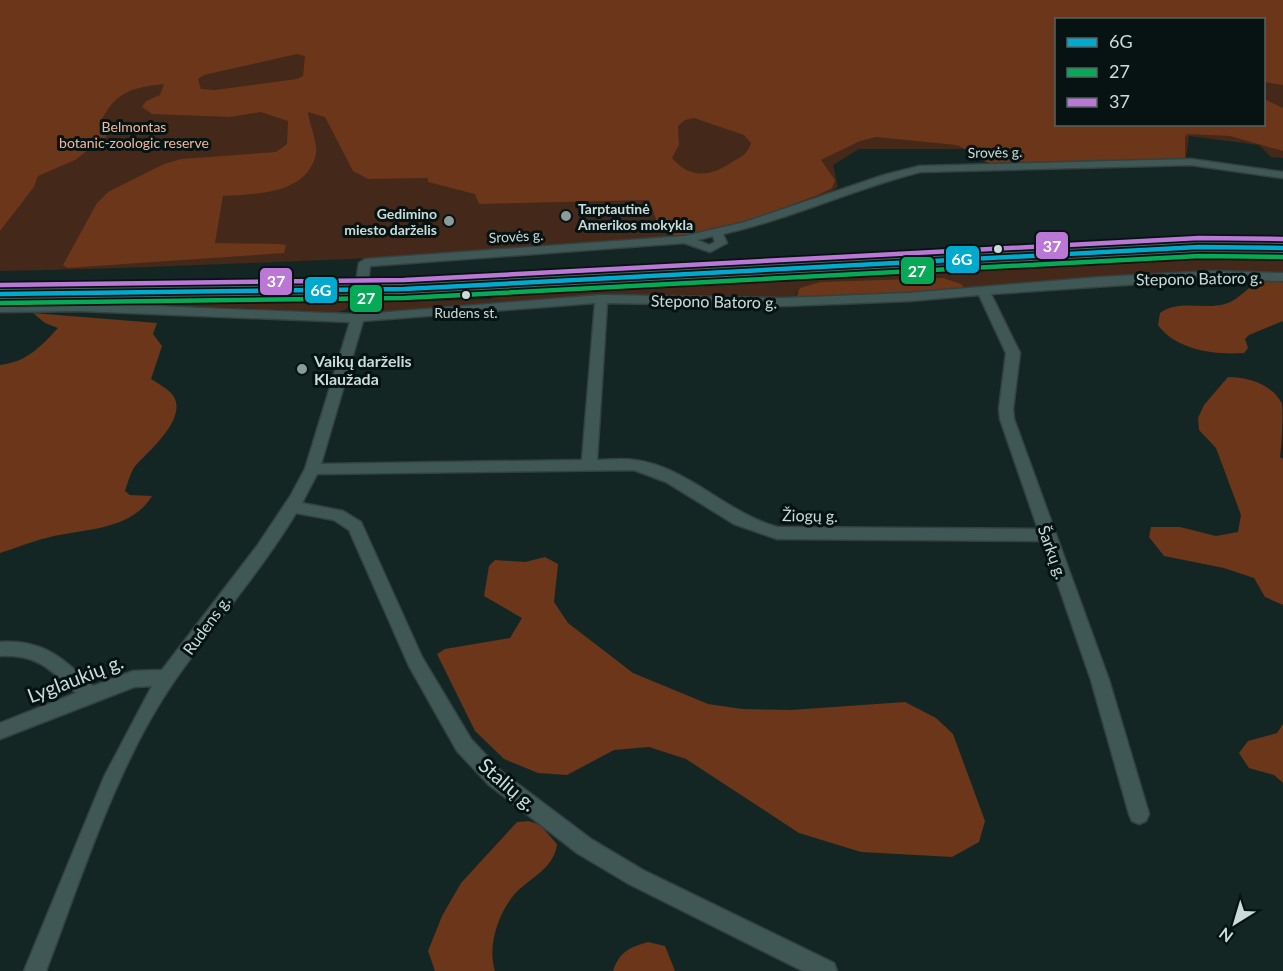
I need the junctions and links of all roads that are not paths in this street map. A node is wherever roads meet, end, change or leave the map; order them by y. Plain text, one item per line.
1 (1283, 175) edge
2 (1283, 235) edge
3 (1283, 248) edge
4 (1283, 277) edge
5 (0, 280) edge
6 (364, 284) junction
7 (983, 290) junction
8 (0, 294) edge
9 (601, 299) junction
10 (0, 308) edge
11 (358, 318) junction
12 (589, 463) junction
13 (312, 469) junction
14 (292, 507) junction
15 (1047, 536) junction
16 (0, 649) edge
17 (168, 677) junction
18 (90, 695) junction
19 (0, 731) edge
20 (1139, 814) dead end
21 (36, 971) edge
22 (826, 971) edge

1 - 6 street, Srovės g.
2 - 6 main road, Stepono Batoro g.
3 - 6 main road, Stepono Batoro g.
4 - 7 street, Stepono Batoro g.
5 - 6 main road, Stepono Batoro g.
6 - 8 main road, Stepono Batoro g.
6 - 11 street, Rudens g.
7 - 9 street, Stepono Batoro g.
7 - 15 street, Šarkų g.
9 - 11 street, Stepono Batoro g.
9 - 12 street
10 - 11 street, Stepono Batoro g.
11 - 13 street, Rudens g.
12 - 13 street, Žiogų g.
12 - 15 street, Žiogų g.
13 - 14 street, Rudens g.
14 - 17 street, Rudens g.
14 - 22 street, Stalių g.
15 - 20 street, Šarkų g.
16 - 18 street
17 - 18 street, Lyglaukių g.
17 - 21 street, Rudens g.
18 - 19 street, Lyglaukių g.

